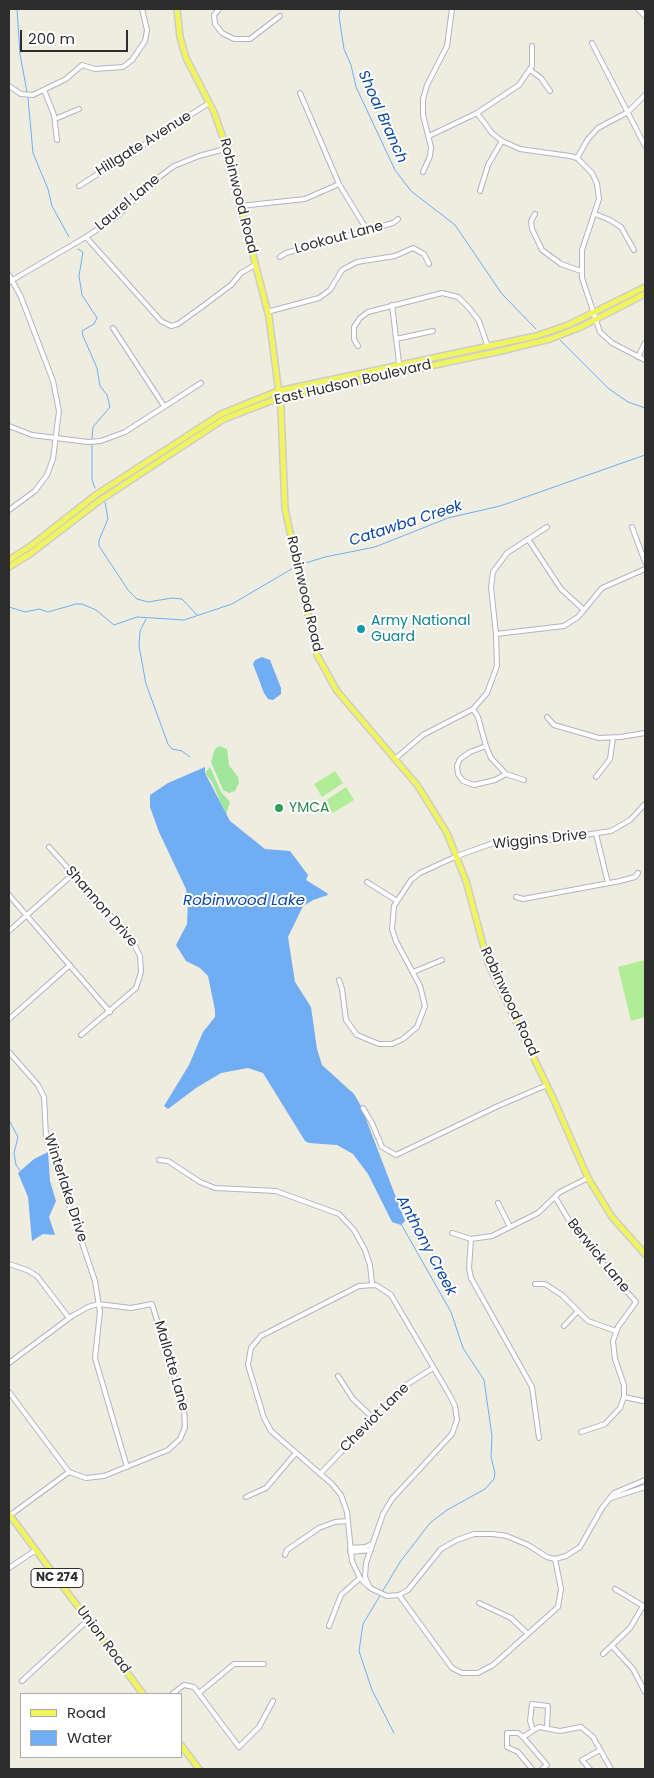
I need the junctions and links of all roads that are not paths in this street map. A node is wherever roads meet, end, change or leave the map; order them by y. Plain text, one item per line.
1 (142, 9) edge
2 (177, 9) edge
3 (219, 9) edge
4 (452, 9) edge
5 (638, 9) edge
6 (644, 13) edge
7 (280, 16) dead end
8 (592, 43) dead end
9 (532, 46) dead end
10 (530, 70) junction
11 (9, 86) edge
12 (44, 90) junction
13 (550, 91) dead end
14 (300, 93) dead end
15 (645, 96) edge
16 (209, 103) junction
17 (79, 109) dead end
18 (628, 112) junction
19 (477, 113) junction
20 (55, 119) junction
21 (429, 136) junction
22 (57, 140) dead end
23 (502, 141) junction
24 (645, 146) edge
25 (225, 149) junction
26 (576, 158) junction
27 (423, 172) dead end
28 (338, 184) junction
29 (79, 186) dead end
30 (480, 190) dead end
31 (240, 206) junction
32 (535, 214) dead end
33 (595, 214) junction
34 (398, 219) dead end
35 (368, 230) junction
36 (86, 237) junction
37 (634, 250) dead end
38 (280, 257) dead end
39 (428, 264) dead end
40 (255, 265) junction
41 (580, 271) junction
42 (9, 275) edge
43 (10, 281) edge
44 (645, 287) edge
45 (645, 294) edge
46 (392, 305) junction
47 (267, 312) junction
48 (594, 313) junction
49 (595, 320) junction
50 (113, 328) dead end
51 (433, 330) dead end
52 (396, 338) junction
53 (645, 343) edge
54 (358, 346) dead end
55 (488, 347) junction
56 (488, 354) junction
57 (638, 357) junction
58 (645, 360) edge
59 (400, 368) junction
60 (201, 383) dead end
61 (279, 394) junction
62 (164, 406) junction
63 (9, 426) edge
64 (56, 438) junction
65 (9, 510) edge
66 (547, 527) dead end
67 (632, 527) dead end
68 (528, 539) junction
69 (9, 560) edge
70 (645, 562) edge
71 (9, 567) edge
72 (645, 569) edge
73 (584, 610) junction
74 (496, 634) junction
75 (473, 709) junction
76 (547, 717) dead end
77 (645, 733) edge
78 (612, 738) junction
79 (486, 746) junction
80 (396, 758) junction
81 (506, 774) junction
82 (596, 776) dead end
83 (524, 780) dead end
84 (645, 804) edge
85 (596, 834) junction
86 (49, 847) dead end
87 (457, 856) junction
88 (638, 873) dead end
89 (73, 874) junction
90 (367, 882) dead end
91 (608, 883) junction
92 (9, 895) edge
93 (516, 897) dead end
94 (397, 901) junction
95 (27, 916) junction
96 (9, 931) edge
97 (442, 960) dead end
98 (70, 965) junction
99 (413, 972) junction
100 (339, 980) dead end
101 (110, 1012) junction
102 (9, 1019) edge
103 (81, 1035) dead end
104 (9, 1052) edge
105 (547, 1085) junction
106 (363, 1108) dead end
107 (159, 1160) dead end
108 (588, 1178) junction
109 (555, 1197) junction
110 (498, 1203) dead end
111 (510, 1227) junction
112 (452, 1233) dead end
113 (471, 1239) junction
114 (645, 1254) edge
115 (9, 1264) edge
116 (372, 1284) junction
117 (536, 1284) dead end
118 (98, 1304) junction
119 (577, 1312) junction
120 (69, 1318) junction
121 (564, 1326) dead end
122 (616, 1331) junction
123 (9, 1363) edge
124 (433, 1368) junction
125 (338, 1376) dead end
126 (9, 1392) edge
127 (624, 1397) junction
128 (643, 1401) dead end
129 (373, 1418) junction
130 (581, 1432) dead end
131 (539, 1438) dead end
132 (295, 1454) junction
133 (127, 1467) junction
134 (69, 1472) junction
135 (320, 1474) junction
136 (645, 1480) edge
137 (645, 1487) edge
138 (636, 1488) junction
139 (246, 1498) dead end
140 (9, 1515) edge
141 (347, 1521) junction
142 (372, 1544) junction
143 (36, 1550) junction
144 (350, 1550) junction
145 (371, 1550) junction
146 (285, 1554) dead end
147 (555, 1559) junction
148 (9, 1568) edge
149 (360, 1578) junction
150 (369, 1586) junction
151 (616, 1590) dead end
152 (400, 1595) junction
153 (479, 1603) dead end
154 (644, 1607) edge
155 (88, 1620) junction
156 (329, 1626) dead end
157 (528, 1634) junction
158 (612, 1646) junction
159 (603, 1654) dead end
160 (264, 1664) dead end
161 (22, 1681) dead end
162 (645, 1692) edge
163 (142, 1693) edge
164 (174, 1693) edge
165 (199, 1693) junction
166 (273, 1702) dead end
167 (547, 1727) junction
168 (532, 1730) junction
169 (523, 1738) junction
170 (182, 1746) edge
171 (600, 1750) junction
172 (199, 1769) edge
173 (532, 1769) edge
174 (542, 1769) edge
175 (590, 1769) edge
176 (611, 1769) edge

1 - 12 street
2 - 16 main road, Robinwood Road
3 - 7 street
4 - 21 street
5 - 6 street
8 - 18 street
9 - 10 street
10 - 13 street
10 - 19 street
11 - 12 street
12 - 20 street
14 - 28 street
15 - 18 street
16 - 25 main road, Robinwood Road
16 - 29 street, Hillgate Avenue
17 - 20 street
18 - 24 street
18 - 26 street
19 - 21 street
19 - 23 street
20 - 22 street
21 - 27 street
23 - 26 street
23 - 30 street
25 - 31 main road, Robinwood Road
25 - 36 street, Laurel Lane
26 - 33 street
28 - 31 street
28 - 35 street
31 - 40 main road, Robinwood Road
32 - 41 street
33 - 37 street
33 - 41 street
34 - 35 street, Lookout Lane
35 - 38 street, Lookout Lane
36 - 40 street
36 - 43 street, Laurel Lane
39 - 47 street
40 - 47 main road, Robinwood Road
41 - 48 street
42 - 43 street
43 - 64 street
44 - 48 main road, East Hudson Boulevard
45 - 49 main road, East Hudson Boulevard
46 - 52 street
46 - 54 street
46 - 55 street
47 - 61 main road, Robinwood Road
48 - 49 street
48 - 55 main road, East Hudson Boulevard
49 - 56 main road, East Hudson Boulevard
49 - 57 street
50 - 62 street
51 - 52 street
52 - 59 street
53 - 57 street
55 - 56 main road
55 - 59 main road, East Hudson Boulevard
56 - 59 main road, East Hudson Boulevard
57 - 58 street
59 - 61 main road, East Hudson Boulevard
60 - 62 street
61 - 69 main road, East Hudson Boulevard
61 - 71 main road, East Hudson Boulevard
61 - 80 main road, Robinwood Road
62 - 64 street
63 - 64 street
64 - 65 street
66 - 68 street
67 - 70 street
68 - 73 street
68 - 74 street
72 - 73 street
73 - 74 street
74 - 75 street
75 - 79 street
75 - 80 street
76 - 78 street
77 - 78 street
78 - 82 street
79 - 81 street
79 - 81 street
80 - 87 main road, Robinwood Road
81 - 83 street
84 - 85 street, Wiggins Drive
85 - 87 street, Wiggins Drive
85 - 91 street
86 - 89 street, Shannon Drive
87 - 94 street, Wiggins Drive
87 - 105 main road, Robinwood Road
88 - 91 street
89 - 95 street
89 - 101 street, Shannon Drive
90 - 94 street
91 - 93 street
92 - 95 street
94 - 99 street
95 - 96 street
95 - 98 street
97 - 99 street
98 - 101 street
98 - 102 street
99 - 100 street
101 - 103 street, Shannon Drive
104 - 118 street, Winterlake Drive
105 - 106 street
105 - 108 main road, Robinwood Road
107 - 116 street
108 - 109 street
108 - 114 main road, Robinwood Road
109 - 111 street
109 - 122 street, Berwick Lane
110 - 111 street
111 - 113 street
112 - 113 street
113 - 131 street
115 - 120 street
116 - 124 street
116 - 132 street
117 - 119 street
118 - 120 street
118 - 133 street, Winterlake Drive
118 - 133 street, Mallotte Lane
119 - 121 street
119 - 122 street
120 - 123 street
122 - 127 street, Berwick Lane
124 - 129 street, Cheviot Lane
124 - 142 street
125 - 129 street
126 - 134 street
127 - 128 street
127 - 130 street
129 - 135 street, Cheviot Lane
132 - 135 street
132 - 139 street
133 - 134 street, Mallotte Lane
134 - 140 street
135 - 141 street
136 - 138 street
137 - 138 street
138 - 147 street
140 - 143 main road, Union Road / NC 274
141 - 144 street
141 - 146 street
142 - 144 street
142 - 145 street
143 - 148 street
143 - 155 main road, Union Road / NC 274
144 - 145 street
144 - 149 street
145 - 150 street
147 - 152 street
147 - 157 street
149 - 150 street
149 - 156 street
150 - 152 street
151 - 154 street
152 - 157 street
153 - 157 street
154 - 158 street
155 - 161 street
155 - 163 main road, Union Road / NC 274
158 - 159 street
158 - 162 street
160 - 165 street
164 - 165 street
165 - 166 street
167 - 168 street
167 - 168 street
167 - 171 street
168 - 169 street
169 - 173 street
169 - 174 street
170 - 172 main road
171 - 175 street
171 - 176 street

